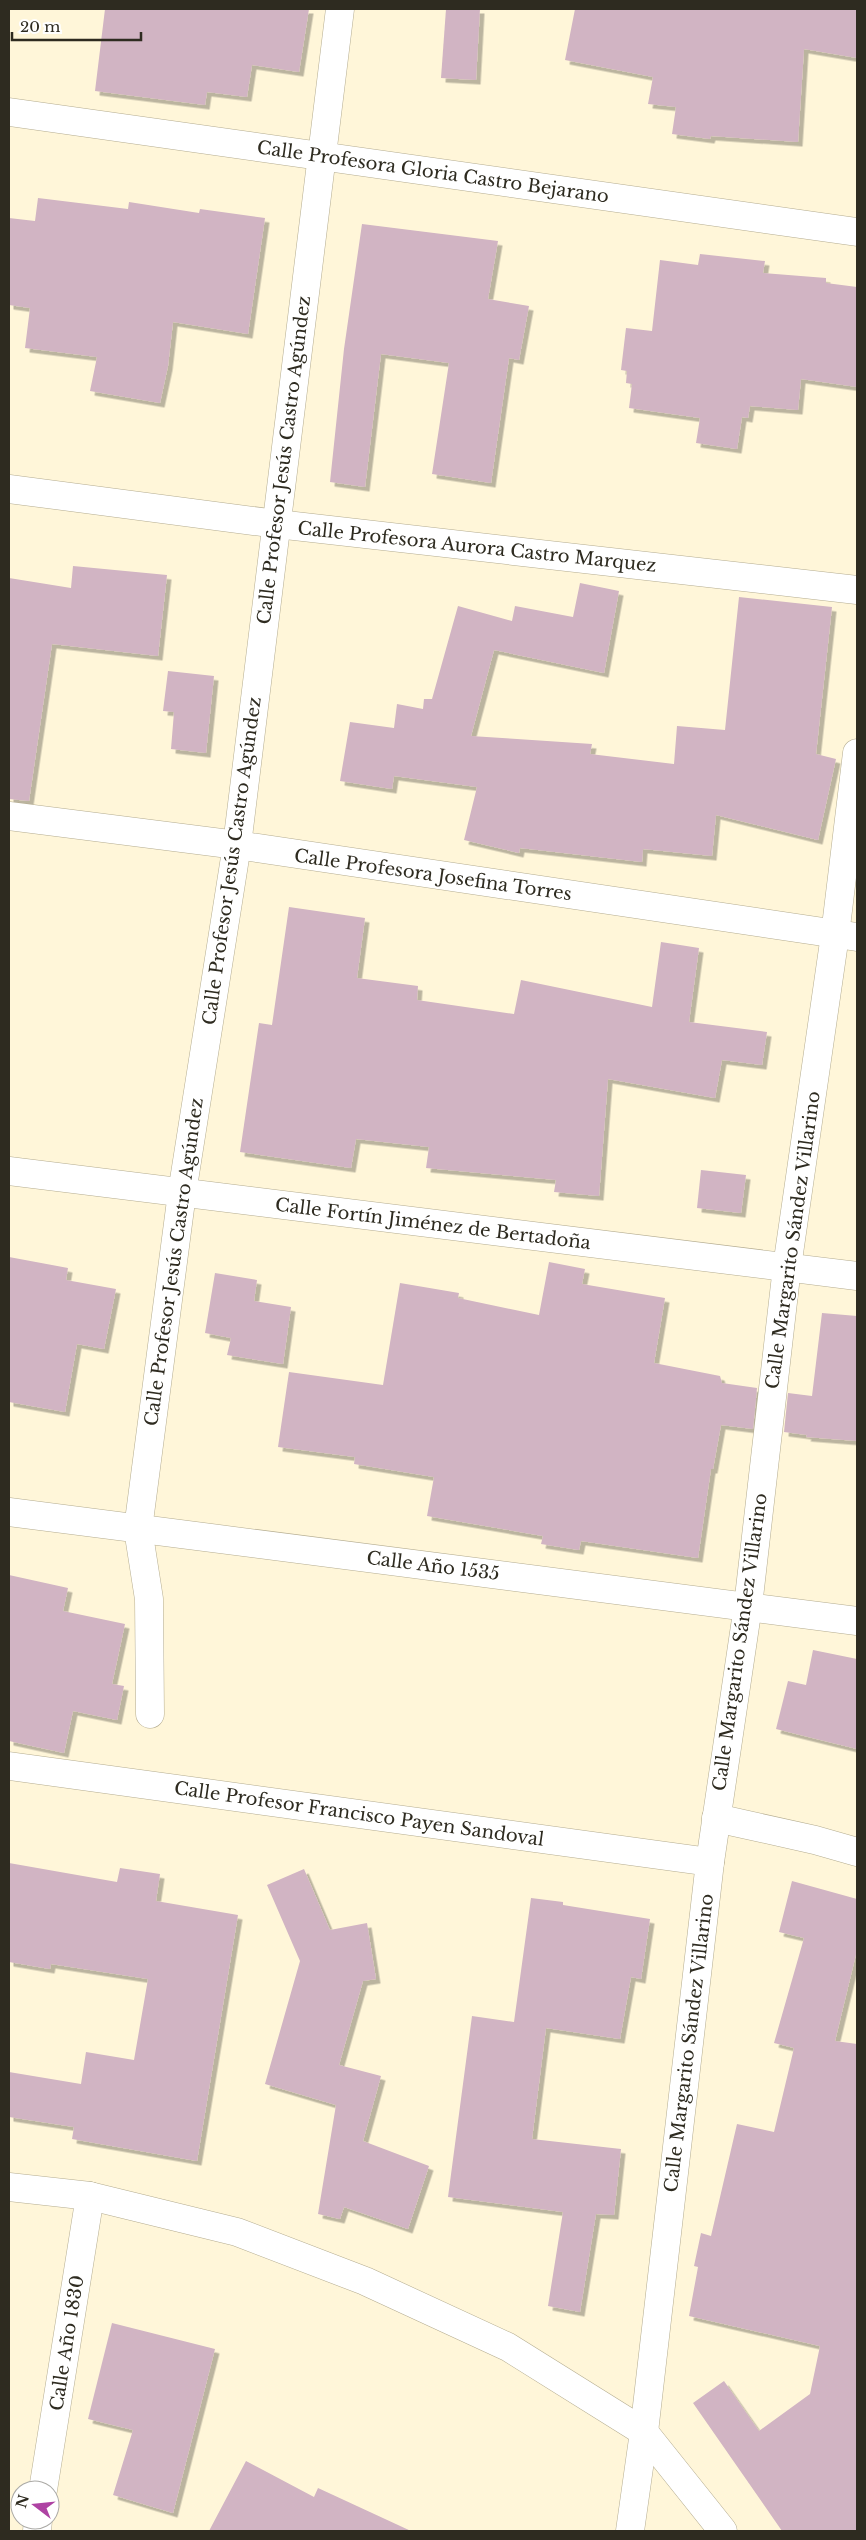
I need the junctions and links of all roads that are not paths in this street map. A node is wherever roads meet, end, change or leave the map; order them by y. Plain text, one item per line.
1 (340, 9) edge
2 (9, 112) edge
3 (320, 156) junction
4 (857, 232) edge
5 (9, 489) edge
6 (277, 524) junction
7 (857, 590) edge
8 (857, 753) edge
9 (9, 816) edge
10 (237, 845) junction
11 (846, 936) edge
12 (9, 1170) edge
13 (182, 1193) junction
14 (787, 1267) junction
15 (857, 1276) edge
16 (9, 1512) edge
17 (138, 1529) junction
18 (748, 1606) junction
19 (857, 1620) edge
20 (150, 1714) dead end
21 (9, 1766) edge
22 (716, 1818) junction
23 (857, 1852) edge
24 (710, 1862) junction
25 (9, 2187) edge
26 (90, 2196) junction
27 (644, 2432) junction
28 (45, 2480) edge
29 (630, 2531) edge
30 (723, 2531) edge

1 - 3 street, Calle Profesor Jesús Castro Agúndez
2 - 3 street, Calle Profesora Gloria Castro Bejarano
3 - 4 street, Calle Profesora Gloria Castro Bejarano
3 - 6 street, Calle Profesor Jesús Castro Agúndez
5 - 6 street, Calle Profesora Aurora Castro Marquez
6 - 7 street, Calle Profesora Aurora Castro Marquez
6 - 10 street, Calle Profesor Jesús Castro Agúndez
8 - 11 street, Calle Margarito Sández Villarino
9 - 10 street, Calle Profesora Josefina Torres
10 - 11 street, Calle Profesora Josefina Torres
10 - 13 street, Calle Profesor Jesús Castro Agúndez
11 - 14 street, Calle Margarito Sández Villarino
12 - 13 street, Calle Fortín Jiménez de Bertadoña
13 - 14 street, Calle Fortín Jiménez de Bertadoña
13 - 17 street, Calle Profesor Jesús Castro Agúndez
14 - 15 street, Calle Fortín Jiménez de Bertadoña
14 - 18 street, Calle Margarito Sández Villarino
16 - 17 street, Calle Año 1535
17 - 18 street, Calle Año 1535
17 - 20 street, Calle Profesor Jesús Castro Agúndez
18 - 19 street, Calle Año 1535
18 - 22 street, Calle Margarito Sández Villarino
21 - 24 street, Calle Profesor Francisco Payen Sandoval
22 - 23 street
22 - 24 street, Calle Margarito Sández Villarino
24 - 27 street, Calle Margarito Sández Villarino
25 - 26 street
26 - 27 street
26 - 28 street, Calle Año 1830
27 - 29 street, Calle Margarito Sández Villarino
27 - 30 street

